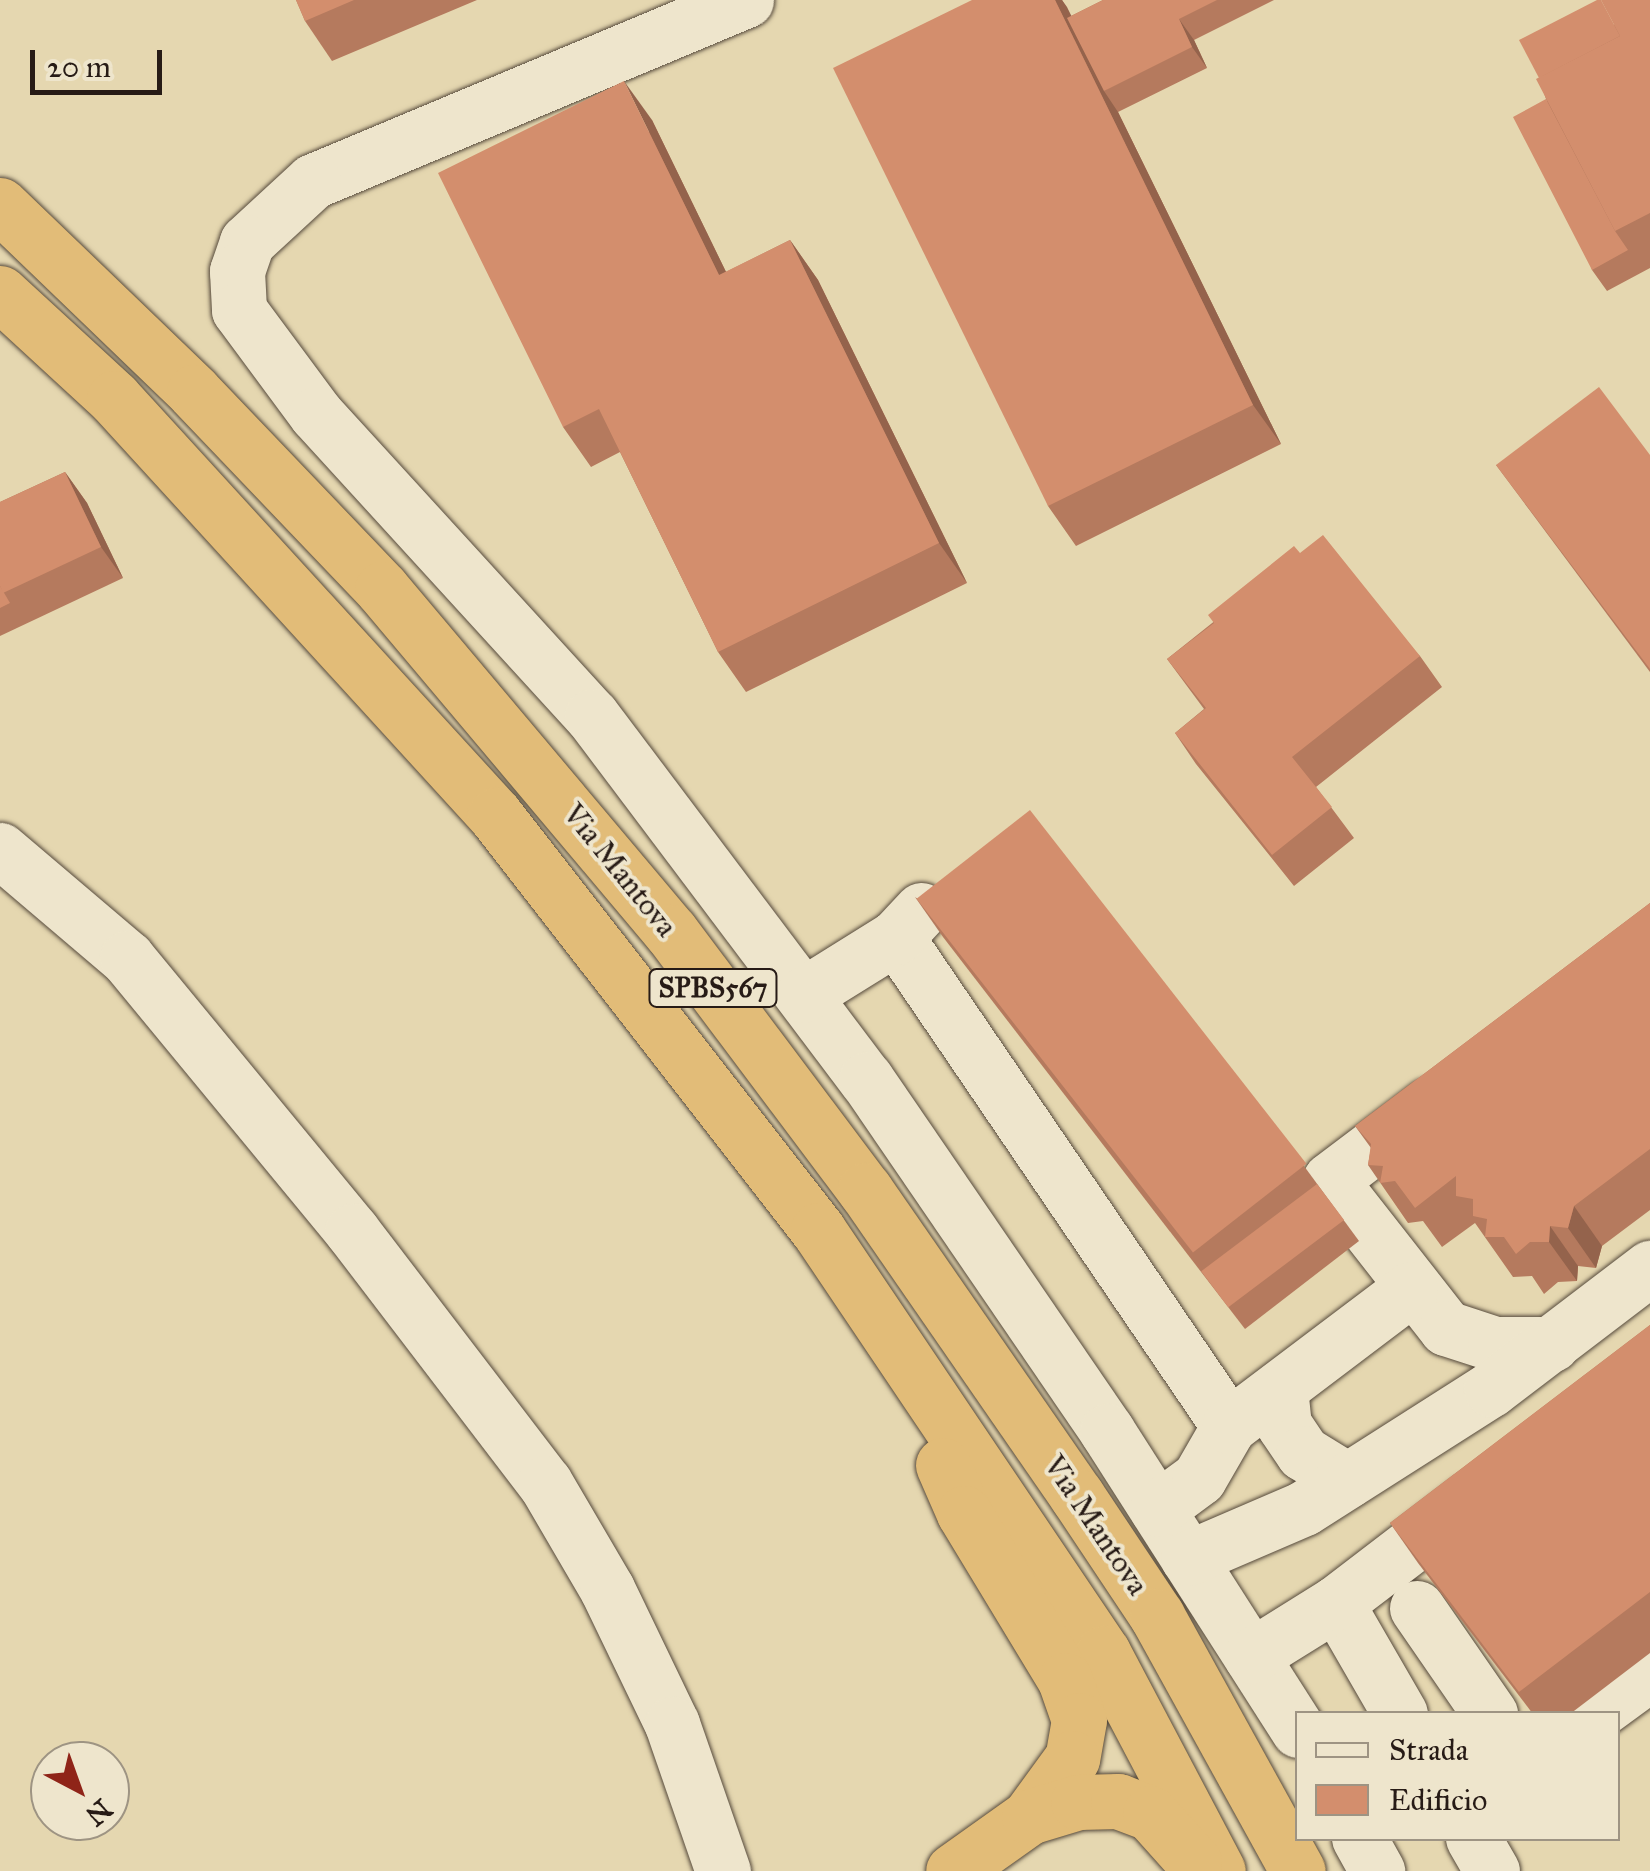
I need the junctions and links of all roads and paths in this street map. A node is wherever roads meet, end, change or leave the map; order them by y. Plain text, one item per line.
1 (746, 0) edge
2 (0, 204) edge
3 (0, 293) edge
4 (0, 850) edge
5 (958, 878) edge
6 (896, 938) junction
7 (802, 995) junction
8 (1467, 1076) edge
9 (1650, 1268) edge
10 (1428, 1309) junction
11 (882, 1325) junction
12 (1552, 1344) junction
13 (1280, 1388) junction
14 (1459, 1408) junction
15 (1229, 1426) junction
16 (1509, 1470) edge
17 (1347, 1480) junction
18 (1157, 1509) junction
19 (1188, 1558) junction
20 (1336, 1603) junction
21 (1418, 1608) dead end
22 (1251, 1656) junction
23 (1650, 1673) edge
24 (1398, 1711) edge
25 (1488, 1711) edge
26 (1598, 1711) edge
27 (1295, 1725) edge
28 (1028, 1817) junction
29 (1361, 1841) edge
30 (1475, 1841) edge
31 (723, 1871) edge
32 (954, 1871) edge
33 (1201, 1871) edge
34 (1218, 1871) edge
35 (1298, 1871) edge
36 (1377, 1871) edge
37 (1492, 1871) edge

1 - 7 street
2 - 35 highway, Via Mantova / SPBS567
3 - 11 highway, SPBS567
4 - 31 street
5 - 6 street
6 - 7 street
6 - 15 street
7 - 18 street
8 - 10 street
9 - 12 street
10 - 12 street
10 - 13 street
10 - 14 street
11 - 28 highway
11 - 34 highway, SPBS567
12 - 14 street
13 - 15 street
13 - 17 street
14 - 17 street
15 - 18 street
16 - 20 street
17 - 19 street
18 - 19 street
19 - 22 street
20 - 22 street
20 - 24 street
21 - 25 street
22 - 27 street
23 - 26 street
28 - 32 highway
28 - 33 highway
29 - 36 street
30 - 37 street

